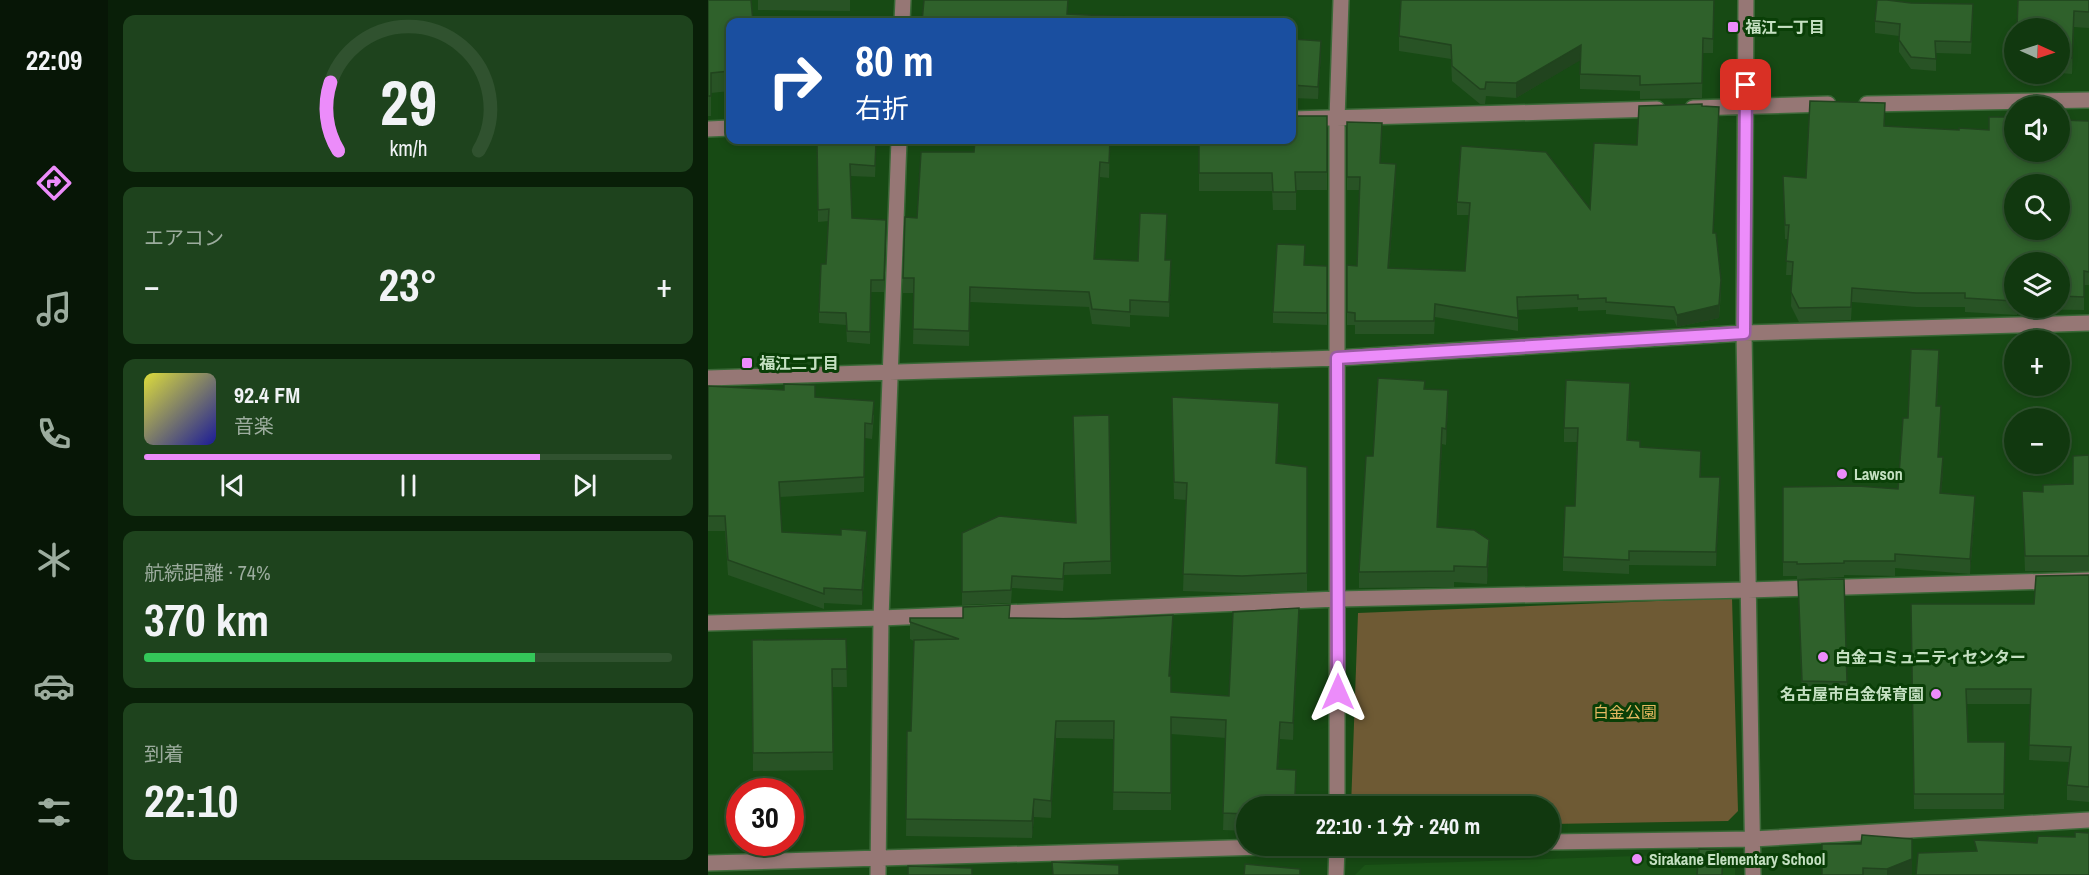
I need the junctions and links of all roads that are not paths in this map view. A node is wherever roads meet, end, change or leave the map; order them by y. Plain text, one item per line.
1 (903, 0) edge
2 (1341, 0) edge
3 (1746, 0) edge
4 (902, 18) edge
5 (2089, 100) edge
6 (1747, 106) junction
7 (1296, 119) edge
8 (1337, 119) junction
9 (726, 128) edge
10 (708, 129) edge
11 (899, 144) edge
12 (2089, 323) edge
13 (1744, 333) junction
14 (1337, 358) junction
15 (889, 374) junction
16 (708, 378) edge
17 (2089, 580) edge
18 (1748, 590) junction
19 (1338, 599) junction
20 (881, 618) junction
21 (708, 623) edge
22 (1337, 796) edge
23 (2089, 820) edge
24 (1753, 839) junction
25 (1560, 842) edge
26 (1236, 848) edge
27 (1337, 856) edge
28 (878, 857) junction
29 (708, 863) edge
30 (878, 875) edge
31 (1336, 875) edge
32 (1753, 875) edge

1 - 4 street
2 - 8 street
3 - 6 street
5 - 6 street
6 - 8 street
6 - 13 street
7 - 8 street
8 - 14 street
9 - 10 street
11 - 15 street
12 - 13 street
13 - 14 street
13 - 18 street
14 - 15 street
14 - 19 street
15 - 16 street
15 - 20 street
17 - 18 street
18 - 19 street
18 - 24 street
19 - 20 street
19 - 22 street
20 - 21 street
20 - 28 street
23 - 24 street
24 - 25 street
24 - 32 street
26 - 28 street
27 - 31 street
28 - 29 street
28 - 30 street

